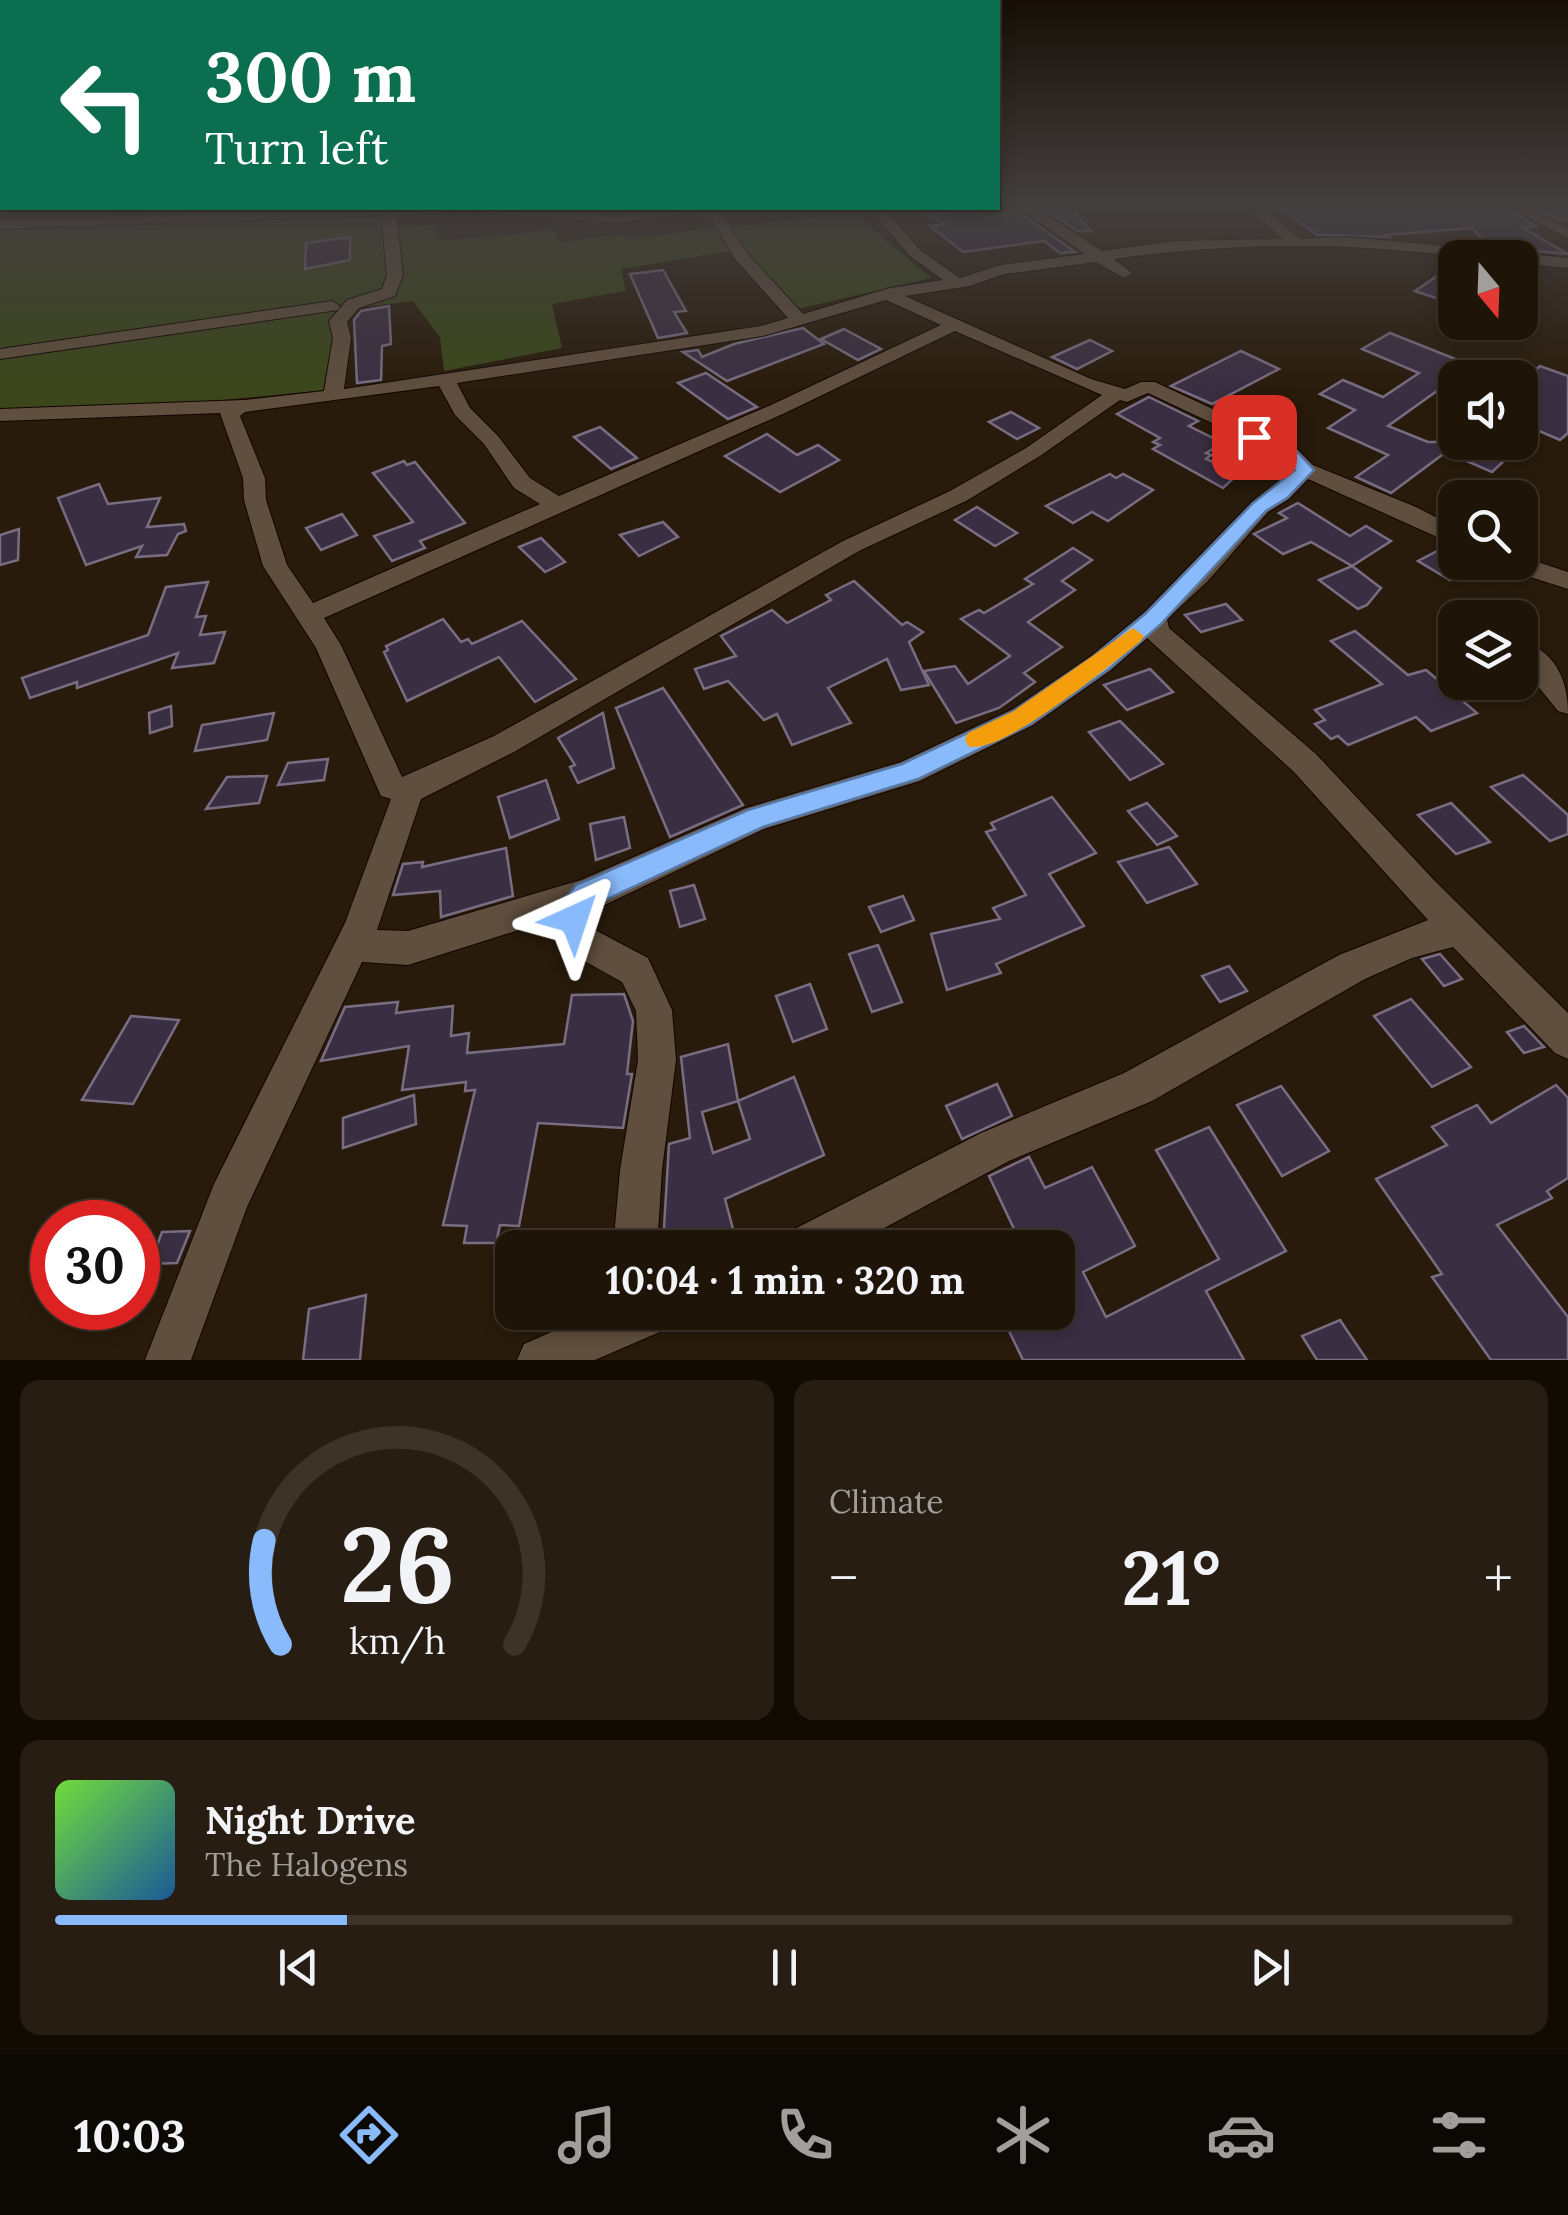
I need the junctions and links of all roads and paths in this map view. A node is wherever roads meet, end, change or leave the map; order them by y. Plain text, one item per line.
1 (394, 266) edge
2 (751, 266) edge
3 (935, 266) edge
4 (1030, 266) edge
5 (1114, 266) edge
6 (1124, 273) dead end
7 (957, 282) junction
8 (886, 294) junction
9 (332, 306) dead end
10 (800, 320) junction
11 (955, 326) junction
12 (0, 354) edge
13 (445, 378) junction
14 (1117, 393) junction
15 (332, 396) junction
16 (240, 406) junction
17 (0, 415) edge
18 (1305, 470) junction
19 (557, 505) junction
20 (1438, 528) edge
21 (1538, 571) edge
22 (1568, 581) edge
23 (308, 615) junction
24 (1154, 618) junction
25 (1538, 665) edge
26 (1568, 703) edge
27 (409, 791) junction
28 (586, 894) junction
29 (360, 928) junction
30 (1459, 929) junction
31 (1568, 1040) edge
32 (637, 1230) edge
33 (836, 1230) edge
34 (605, 1330) edge
35 (168, 1360) edge
36 (540, 1360) edge

1 - 15 street
2 - 10 street
3 - 7 street
4 - 7 street
5 - 6 street
7 - 8 street
8 - 10 street
8 - 11 street
9 - 12 street
10 - 13 street
11 - 14 street
11 - 19 street
13 - 15 street
13 - 19 street
14 - 18 street
14 - 27 street
15 - 16 street
16 - 17 street
16 - 23 street
18 - 20 street
18 - 24 street
19 - 23 street
21 - 22 street
23 - 27 street
24 - 28 street
24 - 30 street
25 - 26 street
27 - 29 street
28 - 29 street
28 - 32 street
29 - 35 street
30 - 31 street
30 - 33 street
34 - 36 street

